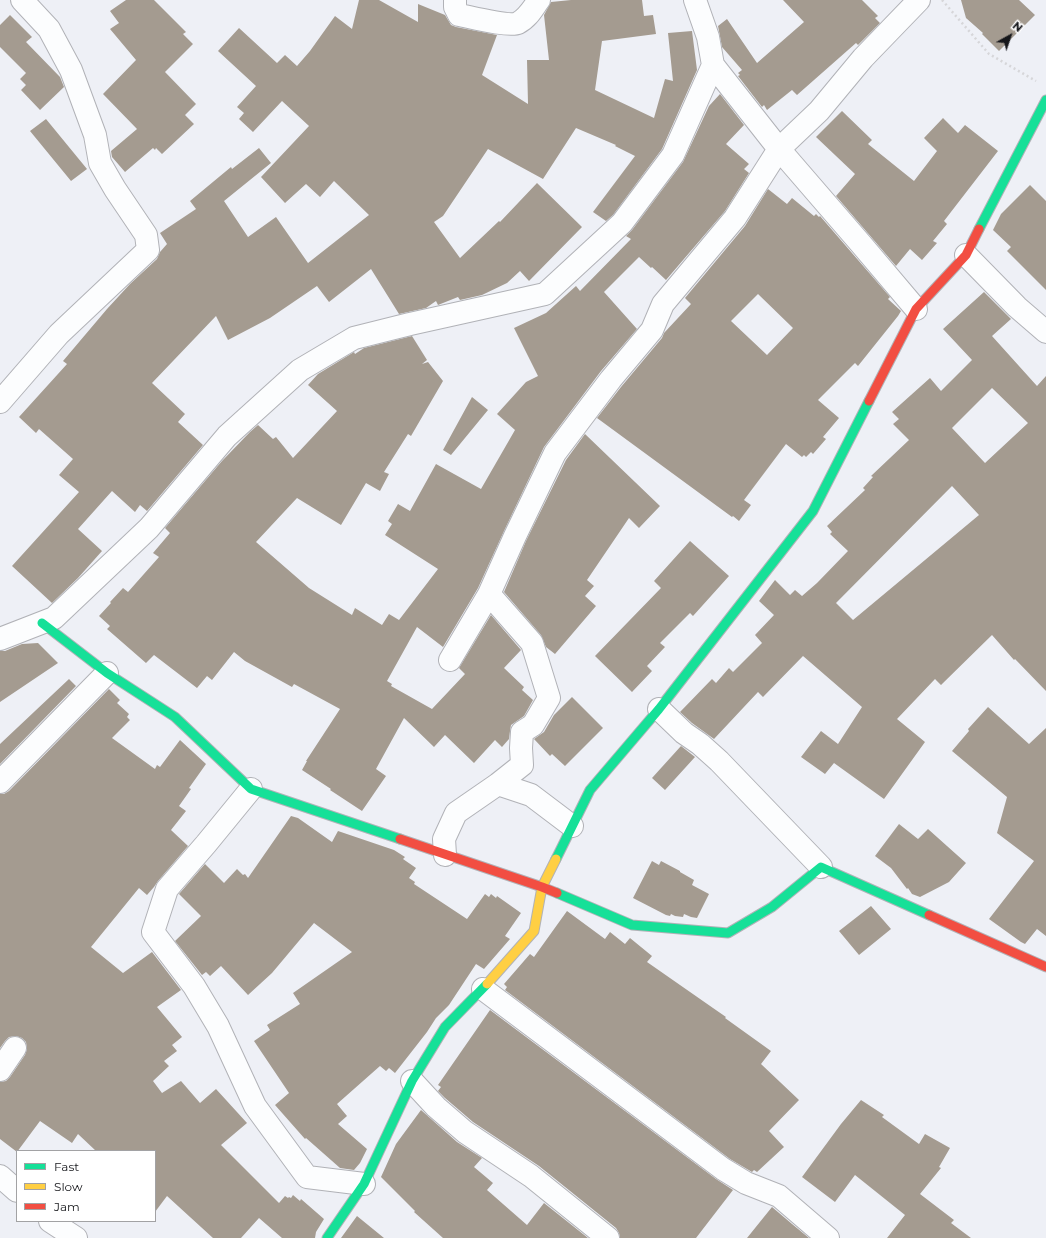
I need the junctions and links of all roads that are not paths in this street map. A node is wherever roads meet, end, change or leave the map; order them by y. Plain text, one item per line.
1 (22, 0) edge
2 (455, 0) edge
3 (539, 0) edge
4 (695, 0) edge
5 (919, 0) edge
6 (713, 65) junction
7 (1046, 100) edge
8 (779, 149) junction
9 (966, 255) junction
10 (916, 309) junction
11 (1046, 332) edge
12 (0, 402) edge
13 (488, 594) junction
14 (42, 623) junction
15 (0, 639) edge
16 (450, 660) dead end
17 (108, 673) junction
18 (659, 709) junction
19 (0, 782) edge
20 (498, 784) junction
21 (250, 789) junction
22 (572, 826) junction
23 (445, 855) junction
24 (821, 867) junction
25 (542, 887) junction
26 (1046, 967) edge
27 (483, 989) junction
28 (15, 1048) dead end
29 (0, 1070) edge
30 (412, 1081) junction
31 (0, 1176) edge
32 (364, 1184) junction
33 (16, 1190) edge
34 (52, 1222) edge
35 (76, 1238) edge
36 (326, 1238) edge
37 (608, 1238) edge
38 (828, 1238) edge

1 - 12 street
2 - 3 street
4 - 6 street
5 - 8 street
6 - 8 street
6 - 14 street
7 - 9 street
8 - 10 street
8 - 13 street
9 - 10 street
9 - 11 street
10 - 18 street
13 - 16 street
13 - 20 street
14 - 15 street
14 - 17 street
17 - 19 street
17 - 21 street
18 - 22 street
18 - 24 street
20 - 22 street
20 - 23 street
21 - 23 street
21 - 32 street
22 - 25 street
23 - 25 street
24 - 25 street
24 - 26 street
25 - 27 street
27 - 30 street
27 - 38 street
28 - 29 street
30 - 32 street
30 - 37 street
31 - 33 street
32 - 36 street
34 - 35 street

